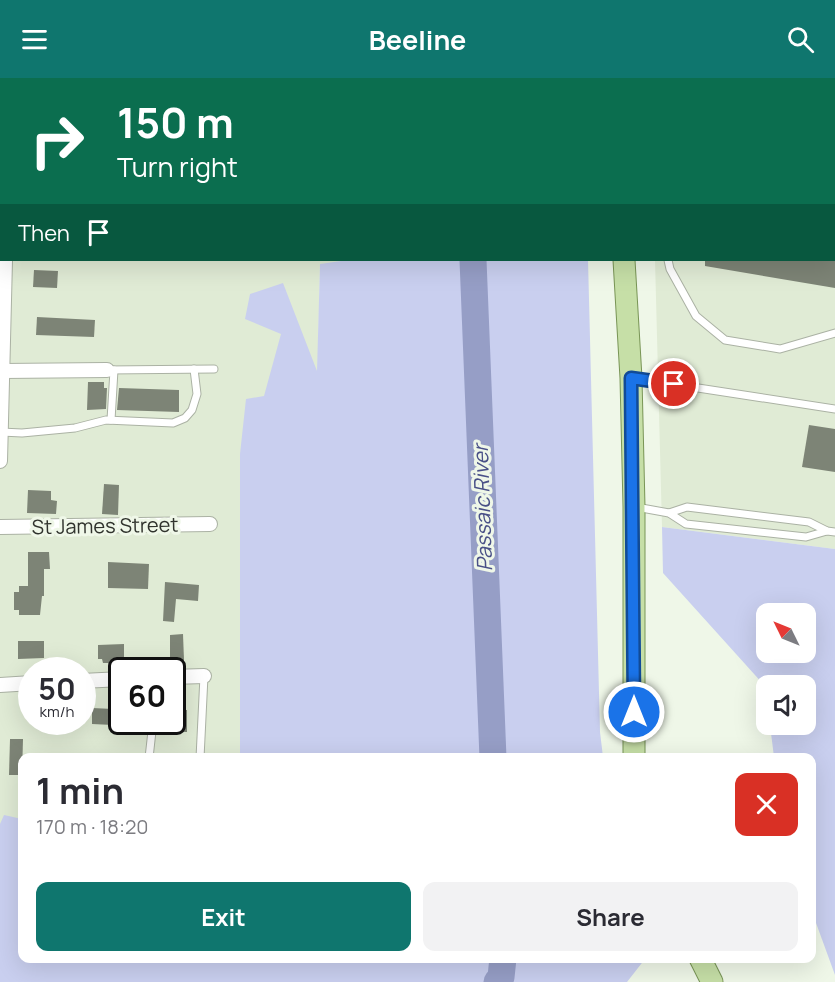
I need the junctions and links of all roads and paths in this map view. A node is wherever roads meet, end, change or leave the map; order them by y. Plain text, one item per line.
1 (5, 261) edge
2 (624, 261) edge
3 (669, 261) edge
4 (835, 333) edge
5 (194, 369) junction
6 (214, 369) dead end
7 (110, 370) junction
8 (3, 371) junction
9 (631, 378) junction
10 (835, 409) edge
11 (1, 417) edge
12 (111, 420) junction
13 (1, 432) edge
14 (0, 461) edge
15 (634, 507) junction
16 (669, 513) junction
17 (210, 524) dead end
18 (0, 527) edge
19 (826, 531) junction
20 (835, 532) edge
21 (204, 676) joint
22 (186, 677) edge
23 (18, 684) edge
24 (0, 685) edge
25 (152, 735) edge
26 (150, 753) edge
27 (201, 753) edge
28 (634, 753) edge
29 (702, 963) edge
30 (712, 982) edge

1 - 8 street
2 - 9 main road
3 - 4 lane
5 - 6 lane
5 - 7 lane
5 - 12 lane
7 - 8 street
7 - 12 lane
8 - 11 street
9 - 10 lane
9 - 15 main road
11 - 13 street
12 - 13 lane
13 - 14 street
15 - 16 lane
15 - 28 main road
16 - 19 lane
16 - 19 lane
17 - 18 street, St James Street
19 - 20 lane
21 - 22 street
21 - 27 lane
23 - 24 street
25 - 26 lane
29 - 30 main road

